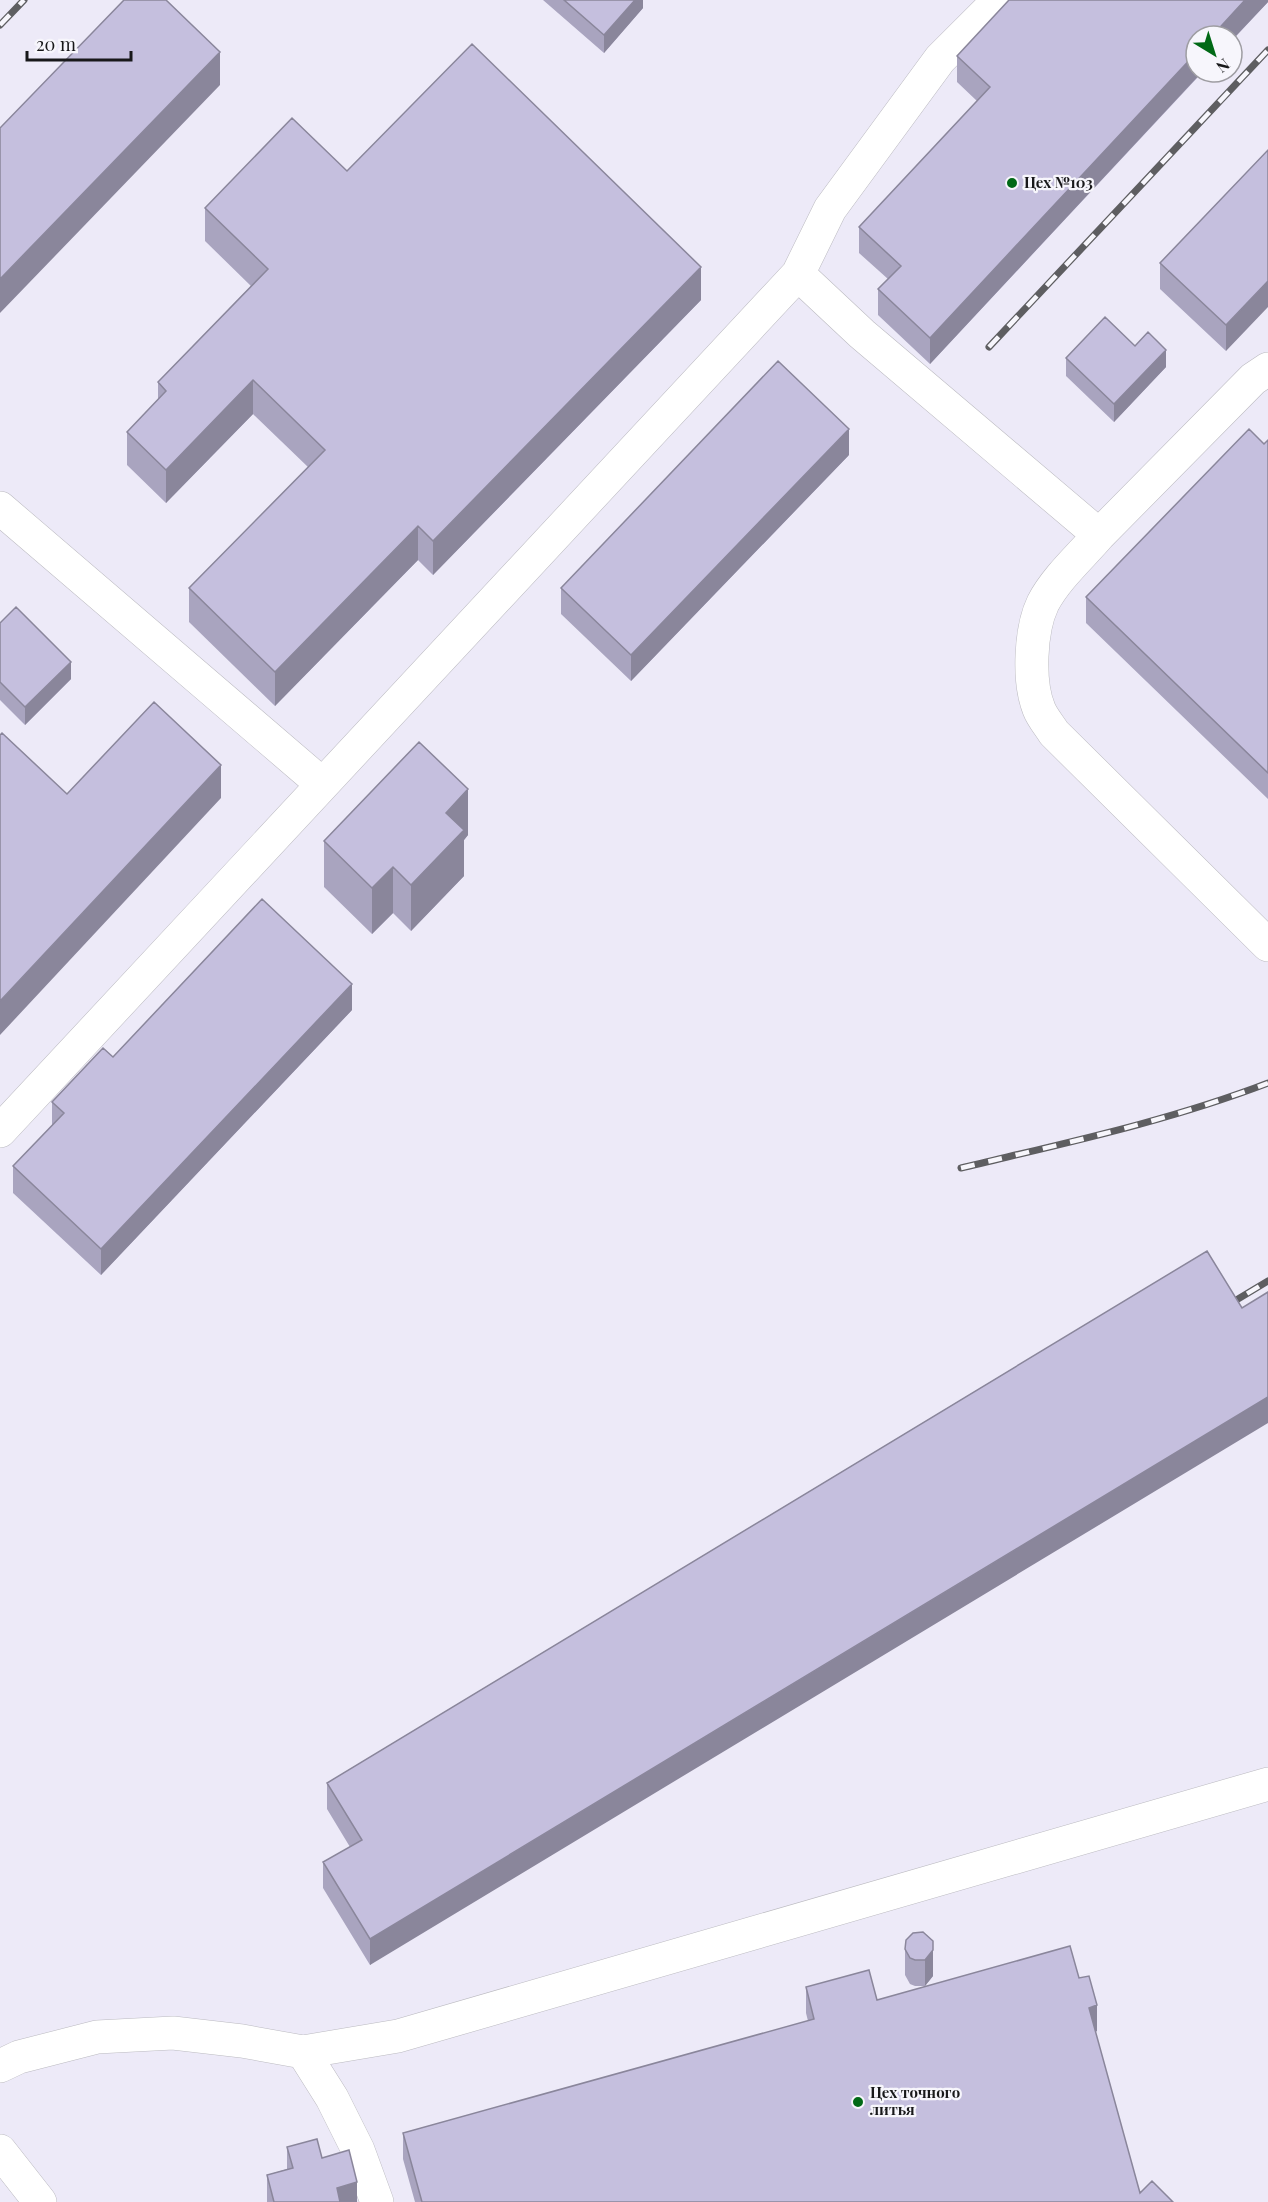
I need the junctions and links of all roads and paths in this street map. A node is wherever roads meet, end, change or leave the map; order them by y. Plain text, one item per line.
1 (999, 0) edge
2 (798, 274) junction
3 (1268, 369) edge
4 (0, 508) edge
5 (1099, 535) junction
6 (322, 784) junction
7 (1268, 945) edge
8 (0, 1131) edge
9 (1268, 1784) edge
10 (303, 2052) junction
11 (0, 2066) edge
12 (0, 2151) edge
13 (40, 2202) edge
14 (377, 2202) edge

1 - 2 lane
2 - 5 lane
2 - 6 lane
3 - 5 lane
4 - 6 lane
5 - 7 lane
6 - 8 lane
9 - 10 lane
10 - 11 lane
10 - 14 lane
12 - 13 lane

